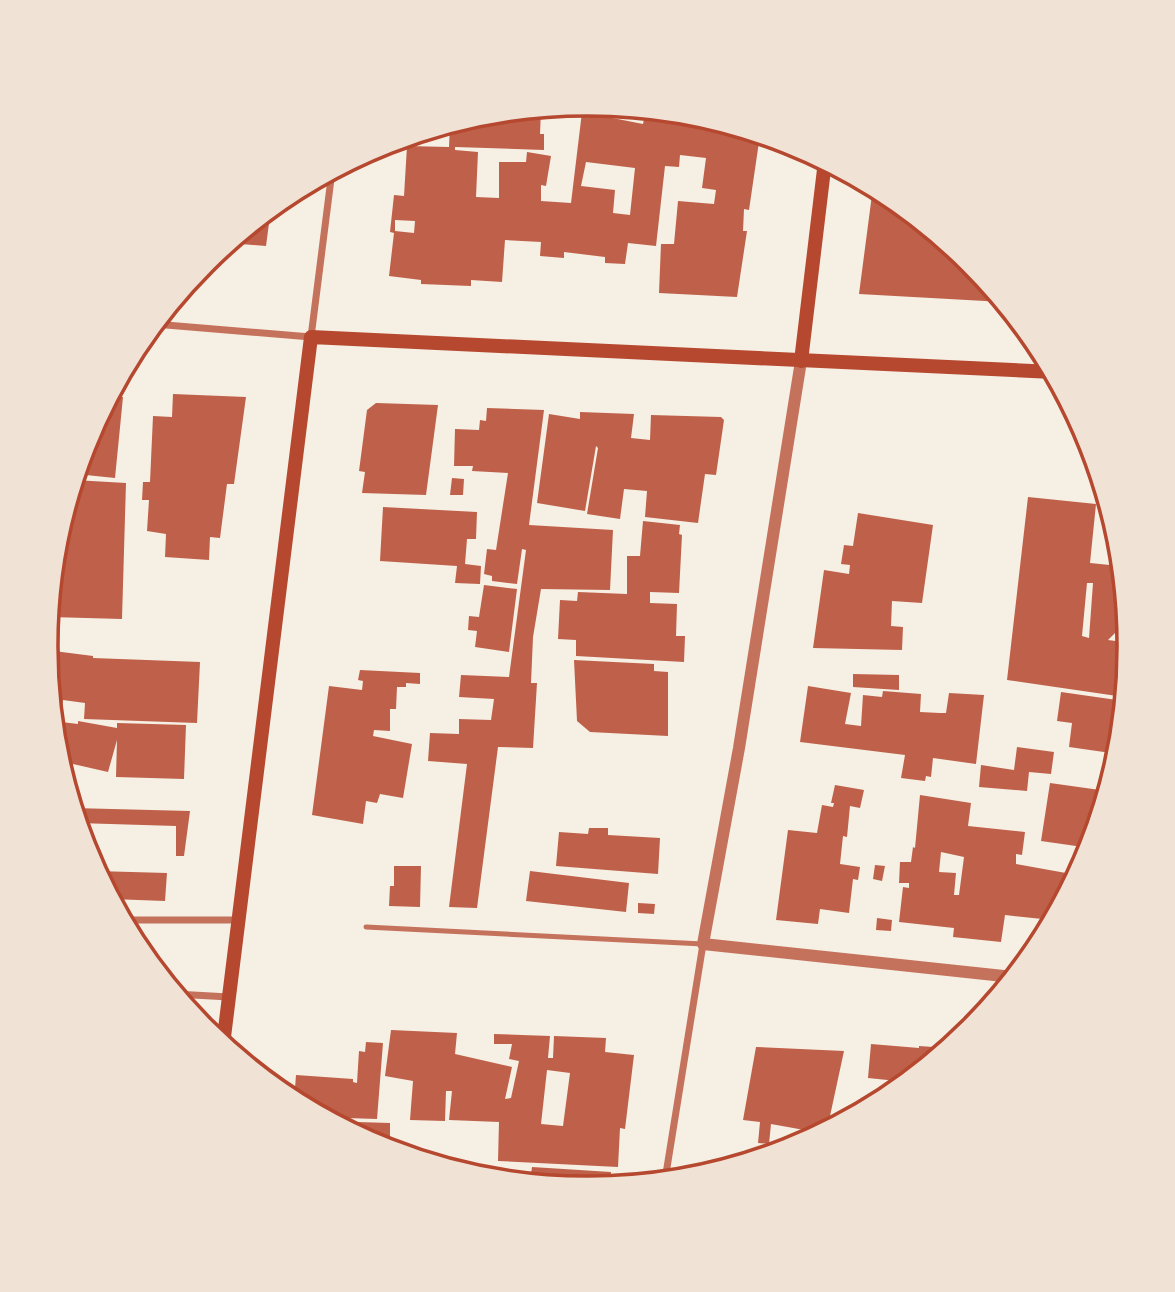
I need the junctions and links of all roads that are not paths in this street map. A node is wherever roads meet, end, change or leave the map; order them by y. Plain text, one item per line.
1 (824, 172) edge
2 (330, 183) edge
3 (166, 325) edge
4 (311, 337) junction
5 (801, 361) junction
6 (1040, 371) edge
7 (135, 920) edge
8 (238, 920) junction
9 (366, 927) dead end
10 (703, 944) junction
11 (1002, 976) edge
12 (189, 995) edge
13 (229, 997) junction
14 (225, 1032) edge
15 (667, 1170) edge

1 - 5 main road
2 - 4 street
3 - 4 street
4 - 5 main road
4 - 8 main road
5 - 6 main road
5 - 10 street
7 - 8 street
8 - 13 main road
9 - 10 lane
10 - 11 street
10 - 15 street
12 - 13 street
13 - 14 main road

